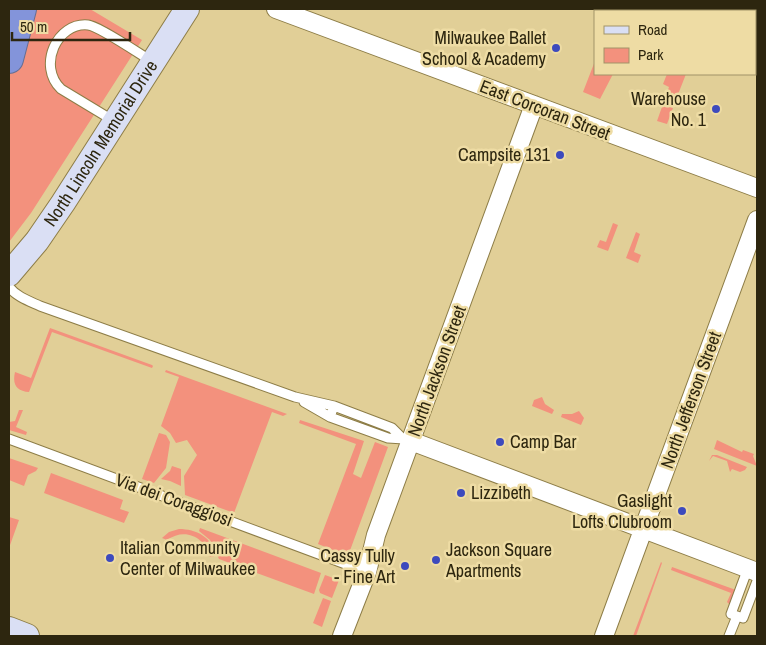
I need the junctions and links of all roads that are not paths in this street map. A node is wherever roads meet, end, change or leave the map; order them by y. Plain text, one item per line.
1 (21, 9) edge
2 (187, 9) edge
3 (276, 9) edge
4 (9, 42) edge
5 (9, 59) edge
6 (153, 62) junction
7 (534, 106) junction
8 (114, 122) junction
9 (757, 188) edge
10 (757, 220) edge
11 (9, 274) edge
12 (9, 287) edge
13 (295, 397) junction
14 (334, 406) junction
15 (330, 417) junction
16 (9, 439) edge
17 (407, 440) junction
18 (644, 528) junction
19 (755, 570) edge
20 (367, 572) junction
21 (737, 616) junction
22 (9, 629) edge
23 (27, 636) edge
24 (342, 636) edge
25 (604, 636) edge
26 (729, 636) edge

1 - 4 highway
1 - 5 highway
2 - 6 street, North Lincoln Memorial Drive
3 - 7 street, East Corcoran Street
6 - 8 street, North Lincoln Memorial Drive
6 - 8 lane
7 - 9 street, East Corcoran Street
7 - 17 street, North Jackson Street
8 - 11 street, North Lincoln Memorial Drive
10 - 18 street, North Jefferson Street
12 - 13 lane
13 - 14 lane
13 - 15 lane
14 - 15 lane
14 - 17 lane
15 - 17 lane
16 - 20 lane, Via dei Coraggiosi
17 - 18 street
17 - 20 street, North Jackson Street
18 - 19 street
18 - 25 street, North Jefferson Street
19 - 21 lane
19 - 21 lane
20 - 24 street, North Jackson Street
21 - 26 lane
22 - 23 street

